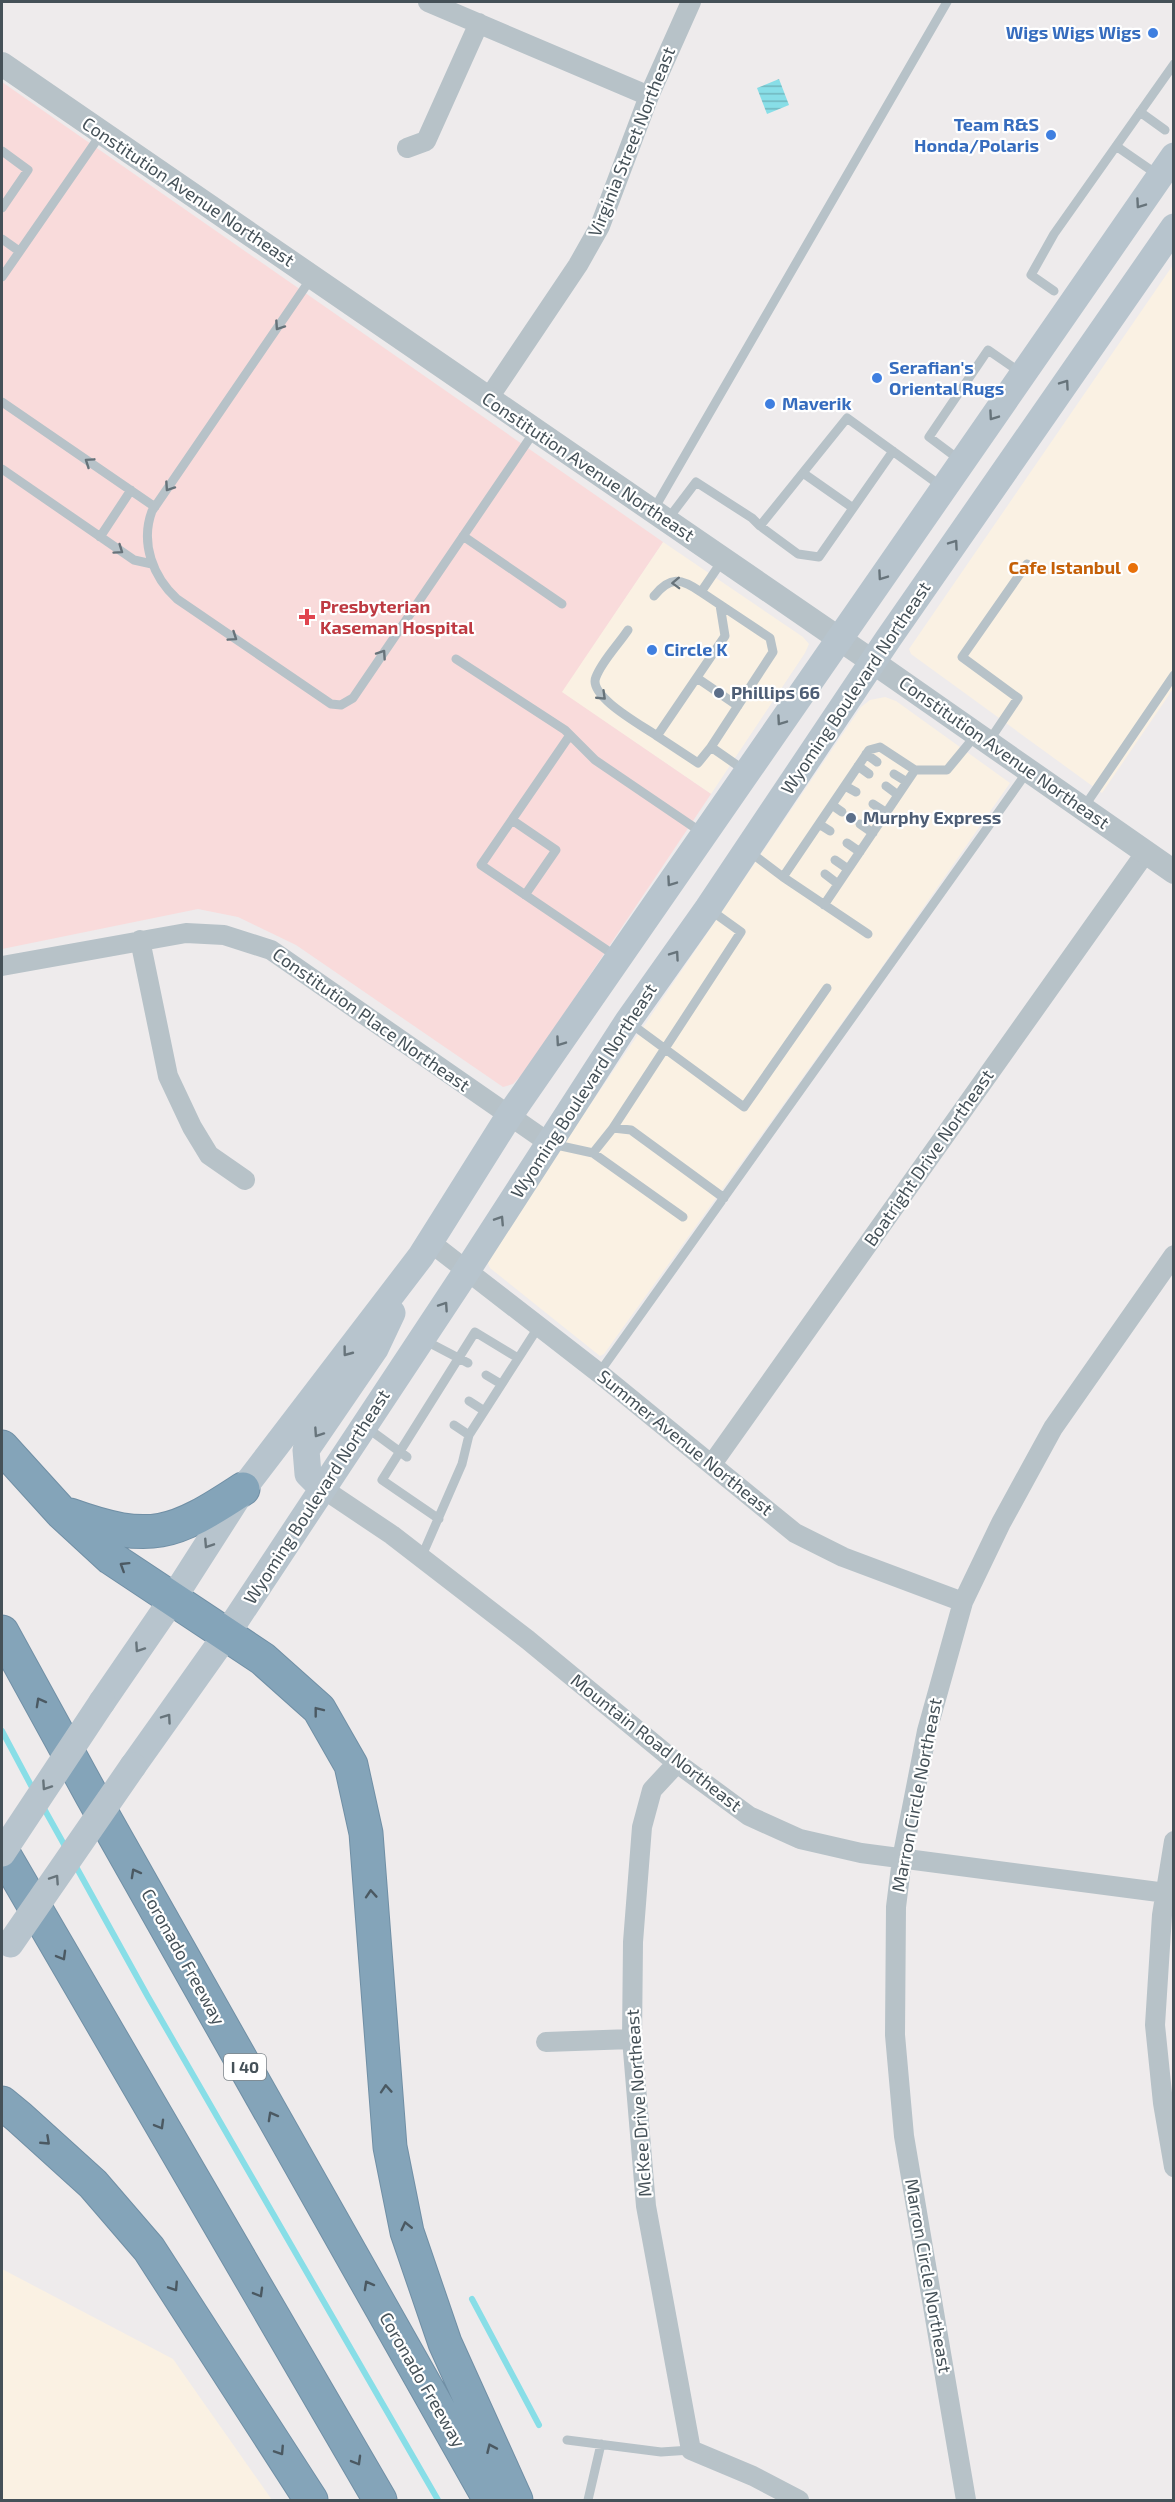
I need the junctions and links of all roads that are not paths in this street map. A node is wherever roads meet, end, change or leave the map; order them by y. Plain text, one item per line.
1 (428, 2) edge
2 (691, 2) edge
3 (946, 2) edge
4 (479, 23) junction
5 (2, 64) edge
6 (1173, 64) edge
7 (649, 96) junction
8 (1140, 112) junction
9 (1167, 131) edge
10 (102, 133) junction
11 (1116, 146) junction
12 (407, 148) dead end
13 (2, 151) edge
14 (1167, 166) edge
15 (2, 208) edge
16 (1173, 227) edge
17 (2, 239) edge
18 (19, 251) junction
19 (2, 277) edge
20 (312, 277) junction
21 (1054, 291) dead end
22 (1022, 374) junction
23 (488, 399) junction
24 (2, 402) edge
25 (535, 431) junction
26 (893, 451) junction
27 (962, 461) junction
28 (2, 469) edge
29 (803, 473) junction
30 (943, 488) junction
31 (131, 490) junction
32 (155, 507) junction
33 (853, 508) junction
34 (660, 516) junction
35 (760, 526) junction
36 (463, 536) junction
37 (100, 537) junction
38 (723, 560) junction
39 (152, 564) junction
40 (1027, 564) dead end
41 (701, 592) junction
42 (654, 596) dead end
43 (562, 604) dead end
44 (720, 605) junction
45 (628, 630) dead end
46 (838, 638) junction
47 (456, 659) dead end
48 (873, 662) junction
49 (1173, 675) edge
50 (697, 678) junction
51 (738, 706) junction
52 (570, 735) junction
53 (657, 736) junction
54 (982, 738) junction
55 (711, 747) junction
56 (866, 754) junction
57 (877, 762) dead end
58 (858, 766) junction
59 (915, 770) junction
60 (1028, 770) junction
61 (746, 771) junction
62 (869, 774) dead end
63 (894, 774) dead end
64 (908, 782) junction
65 (845, 786) junction
66 (886, 786) dead end
67 (856, 792) dead end
68 (898, 795) junction
69 (873, 804) dead end
70 (832, 805) junction
71 (1083, 808) junction
72 (843, 812) dead end
73 (886, 813) junction
74 (512, 820) junction
75 (819, 824) junction
76 (860, 824) dead end
77 (830, 831) dead end
78 (704, 833) junction
79 (873, 833) junction
80 (807, 842) junction
81 (847, 843) dead end
82 (818, 848) dead end
83 (746, 850) junction
84 (860, 852) junction
85 (1146, 852) junction
86 (797, 856) junction
87 (835, 860) dead end
88 (808, 862) dead end
89 (848, 869) junction
90 (1173, 872) edge
91 (825, 874) dead end
92 (783, 878) junction
93 (838, 884) junction
94 (525, 895) junction
95 (824, 905) junction
96 (708, 908) junction
97 (868, 934) dead end
98 (140, 940) junction
99 (618, 958) junction
100 (2, 966) edge
101 (827, 988) dead end
102 (628, 1021) junction
103 (665, 1048) junction
104 (509, 1116) junction
105 (613, 1128) junction
106 (549, 1143) junction
107 (593, 1153) junction
108 (245, 1180) dead end
109 (724, 1198) junction
110 (682, 1217) dead end
111 (425, 1249) junction
112 (1173, 1255) edge
113 (468, 1269) junction
114 (539, 1326) junction
115 (422, 1338) junction
116 (458, 1357) junction
117 (518, 1358) junction
118 (468, 1364) dead end
119 (599, 1373) junction
120 (486, 1375) dead end
121 (501, 1384) junction
122 (441, 1385) junction
123 (451, 1390) dead end
124 (469, 1401) dead end
125 (483, 1410) junction
126 (454, 1425) dead end
127 (364, 1426) junction
128 (469, 1435) junction
129 (2, 1447) edge
130 (403, 1455) junction
131 (712, 1464) junction
132 (322, 1488) junction
133 (243, 1489) junction
134 (61, 1512) junction
135 (439, 1519) junction
136 (422, 1558) junction
137 (172, 1600) junction
138 (963, 1602) junction
139 (2, 1632) edge
140 (226, 1635) junction
141 (677, 1763) junction
142 (1173, 1841) edge
143 (2, 1852) edge
144 (902, 1858) junction
145 (1169, 1893) edge
146 (6, 1952) edge
147 (633, 2039) junction
148 (546, 2042) dead end
149 (7, 2112) edge
150 (1173, 2167) edge
151 (567, 2440) dead end
152 (601, 2444) junction
153 (691, 2450) junction
154 (311, 2500) edge
155 (380, 2500) edge
156 (490, 2500) edge
157 (516, 2500) edge
158 (588, 2500) edge
159 (799, 2500) edge
160 (966, 2500) edge

1 - 4 street
2 - 7 street, Virginia Street Northeast
3 - 34 lane
4 - 7 street
4 - 12 street
5 - 10 street, Constitution Avenue Northeast
6 - 8 lane
7 - 23 street, Virginia Street Northeast
8 - 9 lane
8 - 11 lane
10 - 18 lane
10 - 20 street, Constitution Avenue Northeast
11 - 14 lane
11 - 21 lane
13 - 15 lane
14 -> 22 main road
48 -> 16 main road, Wyoming Boulevard Northeast
17 - 18 lane
18 - 19 lane
20 - 23 street, Constitution Avenue Northeast
20 -> 32 lane
22 -> 27 main road
22 - 27 lane
23 - 25 street, Constitution Avenue Northeast
31 -> 24 lane
25 - 34 street, Constitution Avenue Northeast
25 - 36 lane
26 - 29 lane
26 - 30 lane
26 - 33 lane
27 - 30 main road
28 - 37 lane
29 - 33 lane
29 - 35 lane
30 -> 46 main road
31 - 32 lane
31 - 37 lane
32 - 39 lane
33 - 35 lane
34 - 35 lane
34 - 38 street, Constitution Avenue Northeast
39 -> 36 lane
36 - 43 lane
37 -> 39 lane
38 - 41 lane
38 - 46 street, Constitution Avenue Northeast
40 - 54 lane
41 -> 42 lane
41 - 44 lane
44 - 50 lane
44 - 51 lane
45 -> 53 lane
46 - 48 street, Constitution Avenue Northeast
46 -> 61 main road
47 - 52 lane
48 - 54 street, Constitution Avenue Northeast
48 - 83 main road, Wyoming Boulevard Northeast
49 - 71 lane
50 - 51 lane
50 - 53 lane
51 - 55 lane
52 - 74 lane
52 - 78 lane
53 - 55 lane
54 - 59 lane
54 - 60 street, Constitution Avenue Northeast
55 - 61 lane
56 - 57 lane
56 - 58 lane
56 - 59 lane
58 - 62 lane
58 - 65 lane
59 - 64 lane
60 - 71 street, Constitution Avenue Northeast
60 - 109 lane
61 - 78 main road
63 - 64 lane
64 - 68 lane
65 - 67 lane
65 - 70 lane
66 - 68 lane
68 - 73 lane
69 - 73 lane
70 - 72 lane
70 - 75 lane
71 - 85 street, Constitution Avenue Northeast
73 - 79 lane
74 - 94 lane
74 - 94 lane
75 - 77 lane
75 - 80 lane
76 - 79 lane
78 -> 99 main road
79 - 84 lane
80 - 82 lane
80 - 86 lane
81 - 84 lane
83 - 92 lane
83 - 96 main road, Wyoming Boulevard Northeast
84 - 89 lane
85 - 90 street, Constitution Avenue Northeast
85 - 131 street, Boatright Drive Northeast
86 - 88 lane
86 - 92 lane
87 - 89 lane
89 - 93 lane
91 - 93 lane
92 - 95 lane
93 - 95 lane
94 - 99 lane
95 - 97 lane
102 -> 96 main road, Wyoming Boulevard Northeast
96 - 103 lane
98 - 100 street, Constitution Place Northeast
98 - 104 street, Constitution Place Northeast
98 - 108 street
99 -> 104 main road
101 - 103 lane
102 - 103 lane
102 - 106 main road, Wyoming Boulevard Northeast
103 - 105 lane
104 - 106 street, Constitution Place Northeast
104 - 111 main road
105 - 107 lane
105 - 109 lane
106 - 107 lane
113 -> 106 main road, Wyoming Boulevard Northeast
107 - 110 lane
109 - 119 lane
111 - 113 street, Summer Avenue Northeast
111 -> 132 main road
111 -> 133 main road
112 - 138 street, Marron Circle Northeast
113 - 114 street, Summer Avenue Northeast
115 -> 113 main road, Wyoming Boulevard Northeast
114 - 117 lane
114 - 119 street, Summer Avenue Northeast
115 - 116 lane
115 - 127 main road, Wyoming Boulevard Northeast
116 - 117 lane
116 - 118 lane
116 - 122 lane
117 - 121 lane
119 - 131 street, Summer Avenue Northeast
120 - 121 lane
121 - 125 lane
122 - 123 lane
122 - 130 lane
124 - 125 lane
125 - 128 lane
126 - 128 lane
127 - 130 lane
127 - 132 main road, Wyoming Boulevard Northeast
128 - 135 lane
129 - 134 highway
130 - 135 lane
131 - 138 street, Summer Avenue Northeast
132 - 136 street, Mountain Road Northeast
132 - 140 main road, Wyoming Boulevard Northeast
133 - 134 highway
133 -> 137 main road
137 -> 134 highway
135 - 136 lane
136 - 141 street, Mountain Road Northeast
137 - 140 highway
137 -> 143 main road, bridge
138 - 144 street, Marron Circle Northeast
156 -> 139 highway, Coronado Freeway / I 40
146 -> 140 main road, Wyoming Boulevard Northeast, bridge
157 -> 140 highway
141 - 144 street, Mountain Road Northeast
141 - 147 street, McKee Drive Northeast
142 - 145 street
143 -> 155 highway
144 - 145 street, Mountain Road Northeast
144 - 160 street, Marron Circle Northeast
145 - 150 street
147 - 148 street
147 - 153 street, McKee Drive Northeast
149 -> 154 highway
151 - 152 lane
152 - 153 lane
152 - 158 lane
153 - 159 street

